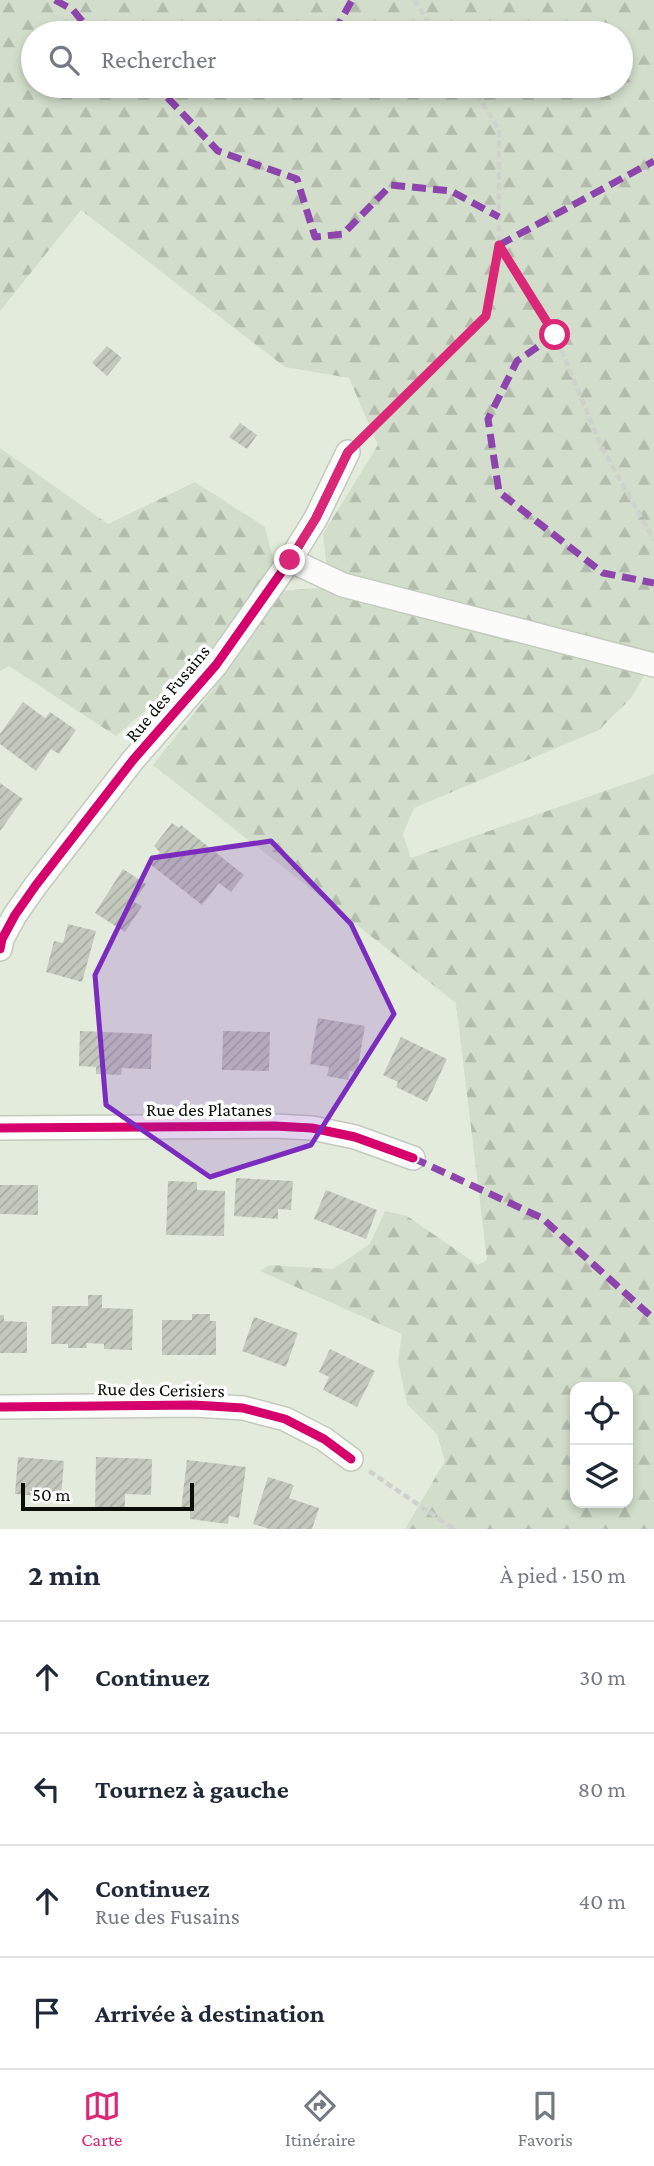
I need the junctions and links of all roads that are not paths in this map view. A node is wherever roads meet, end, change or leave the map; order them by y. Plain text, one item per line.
1 (348, 452) road end
2 (290, 560) junction
3 (654, 665) edge
4 (0, 949) edge
5 (0, 1128) edge
6 (413, 1158) dead end
7 (0, 1407) edge
8 (351, 1459) road end

1 - 2 street, Rue des Fusains
2 - 3 street
2 - 4 street, Rue des Fusains
5 - 6 street, Rue des Platanes
7 - 8 street, Rue des Cerisiers

